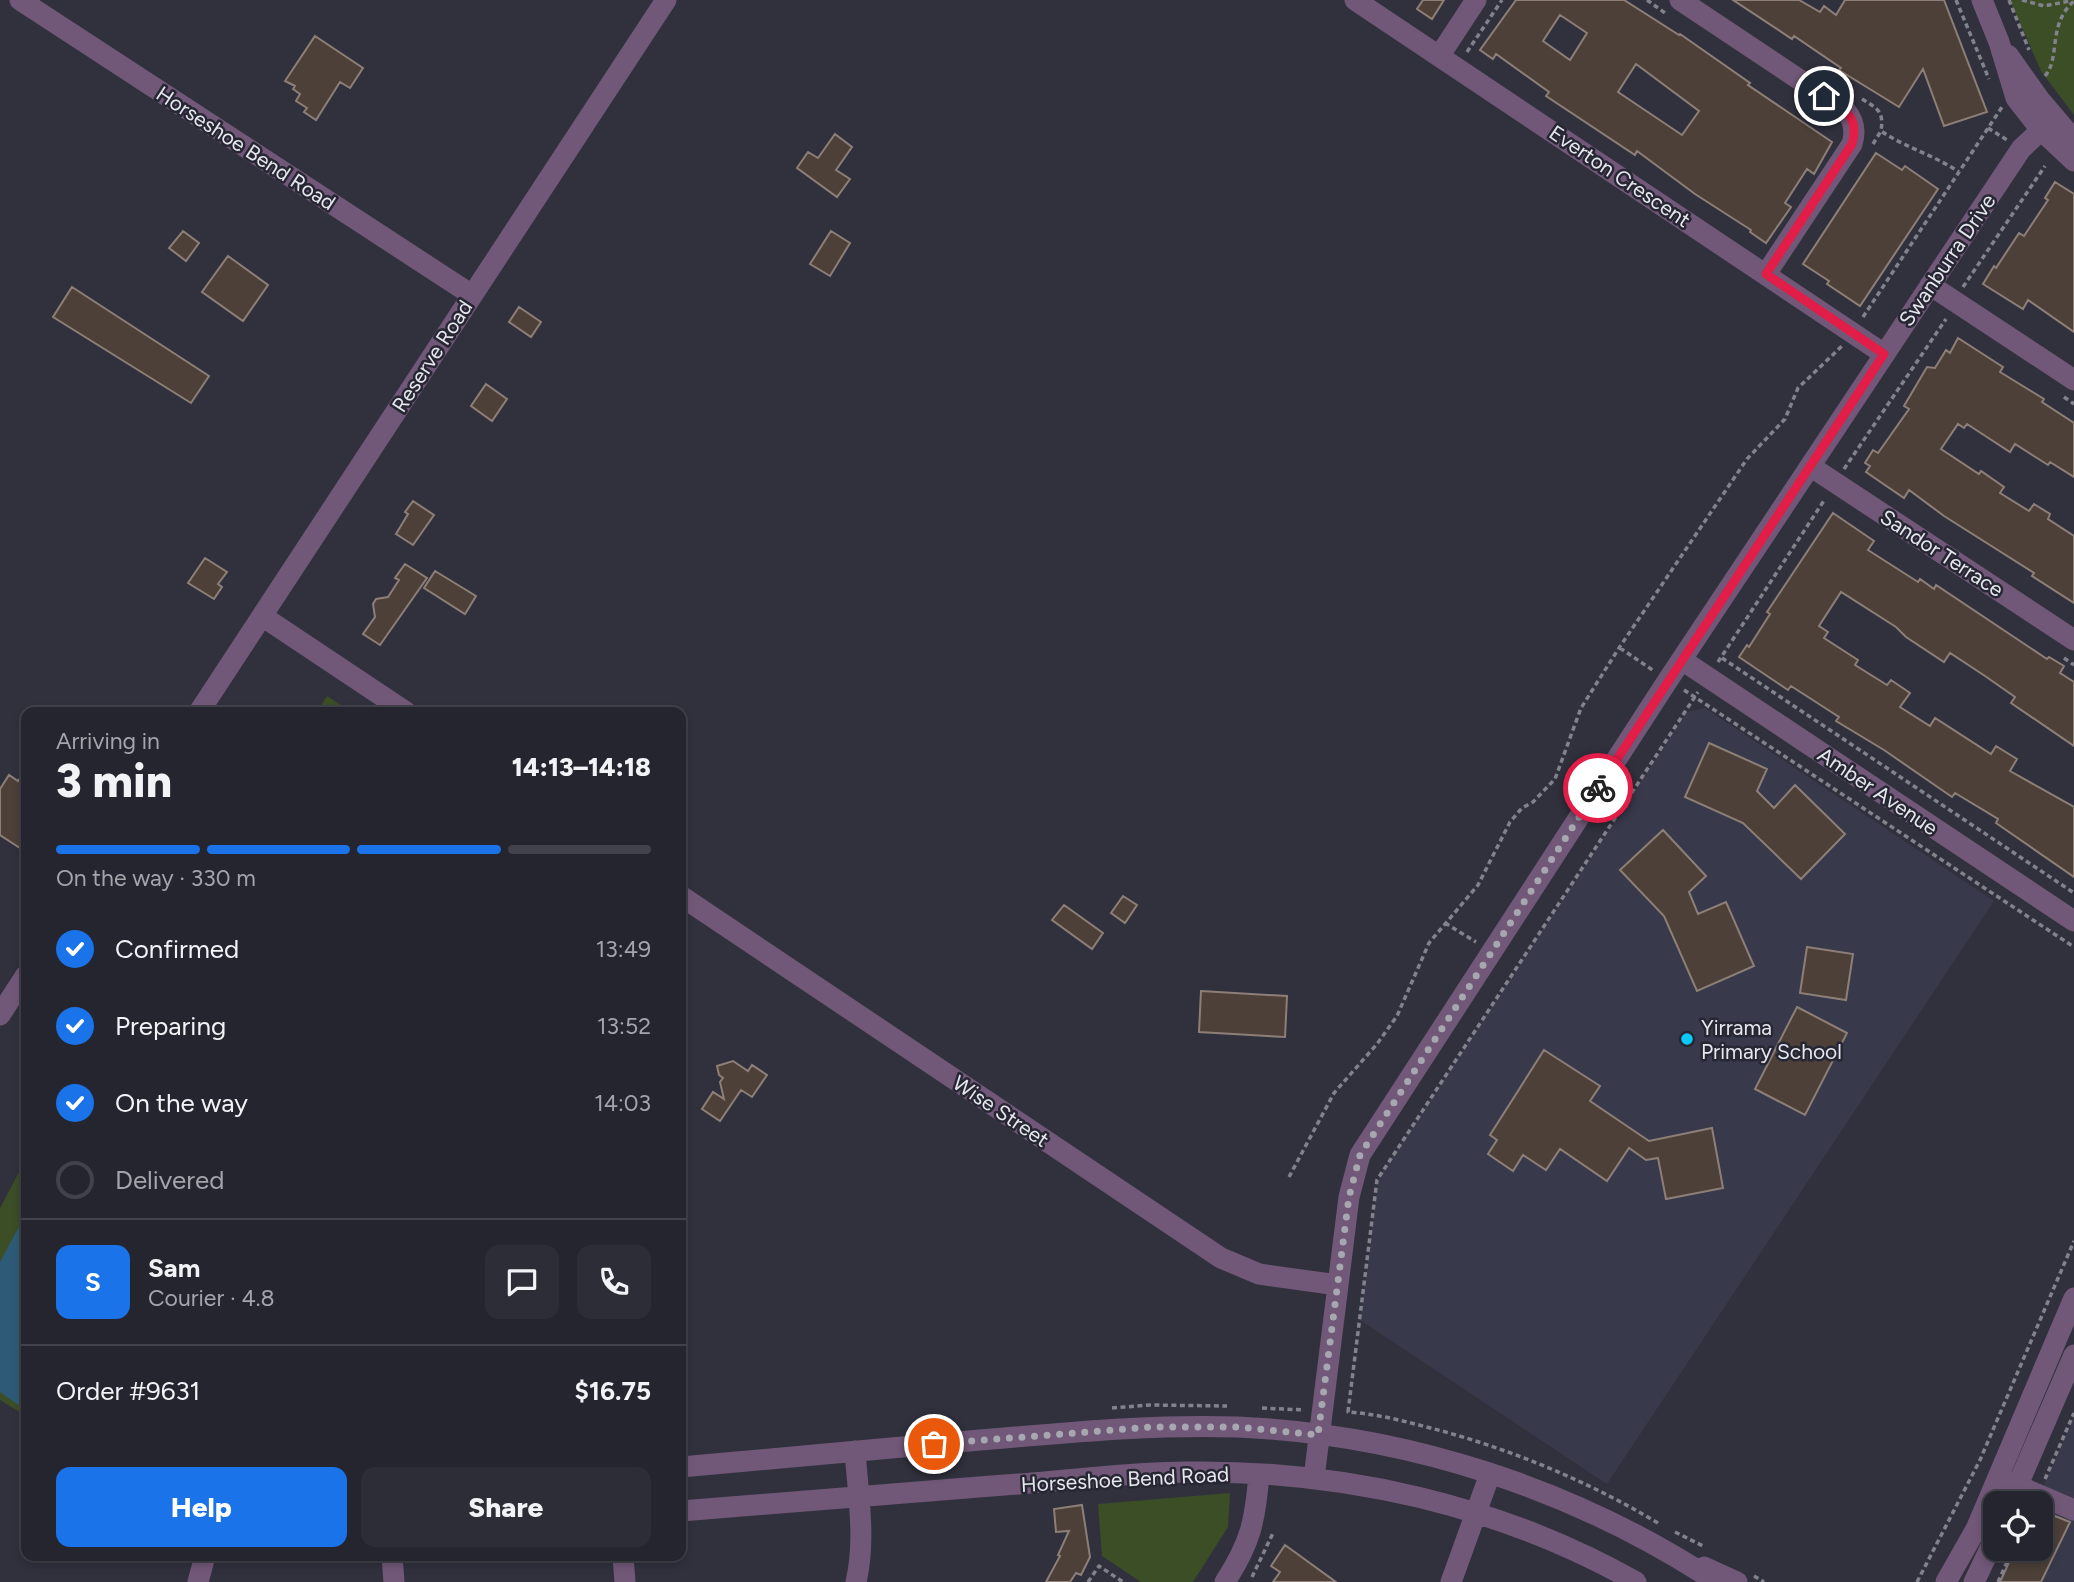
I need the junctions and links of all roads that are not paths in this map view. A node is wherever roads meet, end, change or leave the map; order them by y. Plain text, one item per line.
1 (20, 0) edge
2 (666, 0) edge
3 (1355, 0) edge
4 (1476, 0) edge
5 (1680, 0) edge
6 (1982, 0) edge
7 (1440, 55) junction
8 (2047, 124) junction
9 (2074, 140) edge
10 (2074, 161) edge
11 (1766, 274) junction
12 (1930, 285) junction
13 (472, 296) junction
14 (1884, 354) junction
15 (2074, 380) edge
16 (1810, 466) junction
17 (262, 616) junction
18 (2074, 640) edge
19 (1682, 660) junction
20 (202, 707) edge
21 (398, 707) edge
22 (686, 899) edge
23 (2074, 921) edge
24 (21, 983) edge
25 (0, 1015) edge
26 (1338, 1285) junction
27 (2074, 1298) edge
28 (2074, 1355) edge
29 (2029, 1405) junction
30 (2049, 1413) junction
31 (1318, 1435) junction
32 (855, 1451) junction
33 (686, 1466) edge
34 (1490, 1474) junction
35 (1259, 1475) junction
36 (1314, 1478) junction
37 (2009, 1489) edge
38 (859, 1495) junction
39 (2074, 1510) edge
40 (686, 1511) edge
41 (1476, 1514) junction
42 (1676, 1555) junction
43 (204, 1561) edge
44 (392, 1561) edge
45 (623, 1561) edge
46 (1984, 1561) edge
47 (1743, 1577) edge
48 (198, 1582) edge
49 (394, 1582) edge
50 (625, 1582) edge
51 (856, 1582) edge
52 (1225, 1582) edge
53 (1451, 1582) edge
54 (1636, 1582) edge
55 (1716, 1582) edge
56 (1946, 1582) edge
57 (1974, 1582) edge

1 - 13 street, Horseshoe Bend Road
2 - 13 street, Reserve Road
3 - 7 street, Everton Crescent
4 - 7 street
5 - 11 street
6 - 8 street
7 - 11 street, Everton Crescent
8 - 9 street
8 - 10 street
8 - 12 street, Swanburra Drive
11 - 14 street, Everton Crescent
12 - 14 street, Swanburra Drive
12 - 15 street
13 - 17 street, Reserve Road
14 - 16 street, Swanburra Drive
16 - 18 street, Sandor Terrace
16 - 19 street, Swanburra Drive
17 - 20 street, Reserve Road
17 - 21 street
19 - 23 street, Amber Avenue
19 - 26 street, Swanburra Drive
22 - 26 street, Wise Street
24 - 25 street
26 - 31 street, Swanburra Drive
27 - 29 street
28 - 30 street
29 - 30 street
29 - 37 street
30 - 37 street
31 - 32 street
31 - 34 street
31 - 36 street, Swanburra Drive
32 - 33 street
32 - 38 street
34 - 41 street
34 - 42 street
35 - 36 street, Horseshoe Bend Road
35 - 38 street, Horseshoe Bend Road
35 - 52 street
36 - 41 street, Horseshoe Bend Road
37 - 39 street
37 - 56 street
38 - 40 street, Horseshoe Bend Road
38 - 51 street
41 - 53 street
41 - 54 street, Horseshoe Bend Road
42 - 47 street
42 - 55 street
43 - 48 street
44 - 49 street
45 - 50 street
46 - 57 street

